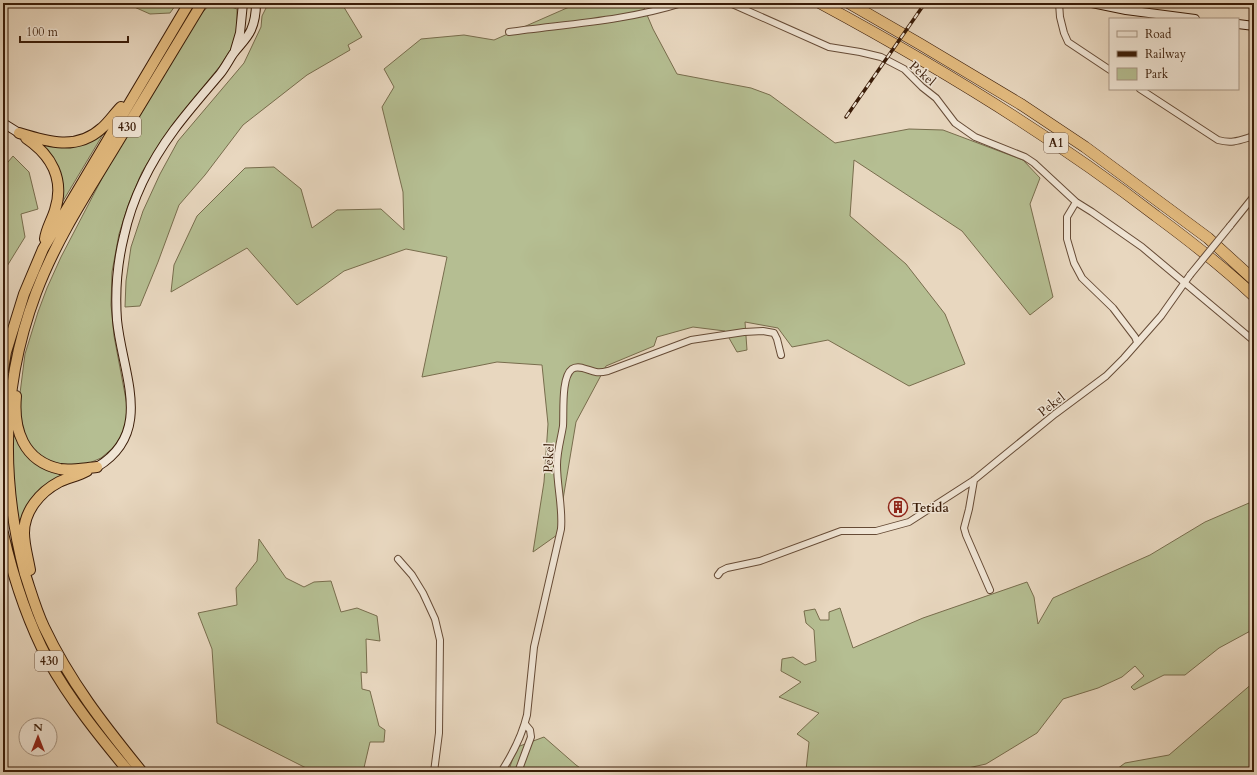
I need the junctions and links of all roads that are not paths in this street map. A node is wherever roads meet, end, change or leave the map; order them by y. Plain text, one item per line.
1 (189, 3) edge
2 (202, 3) edge
3 (243, 3) edge
4 (256, 3) edge
5 (682, 3) edge
6 (730, 3) edge
7 (820, 3) edge
8 (849, 3) edge
9 (1059, 3) edge
10 (1092, 3) edge
11 (1187, 18) edge
12 (1239, 24) edge
13 (1254, 26) edge
14 (508, 32) dead end
15 (233, 54) junction
16 (1109, 69) edge
17 (1142, 90) edge
18 (134, 94) junction
19 (3, 123) edge
20 (19, 133) junction
21 (1254, 136) edge
22 (1254, 196) edge
23 (1076, 202) junction
24 (43, 249) junction
25 (1254, 280) edge
26 (1185, 283) junction
27 (1254, 296) edge
28 (1254, 341) edge
29 (1137, 342) junction
30 (20, 344) junction
31 (781, 355) dead end
32 (3, 370) edge
33 (97, 467) junction
34 (974, 480) junction
35 (3, 533) edge
36 (398, 559) dead end
37 (718, 575) dead end
38 (990, 590) dead end
39 (34, 603) junction
40 (525, 724) junction
41 (129, 772) edge
42 (142, 772) edge
43 (434, 772) edge
44 (501, 772) edge
45 (518, 772) edge

1 - 18 highway, 430
2 - 30 highway, 430
3 - 15 main road
4 - 15 main road
5 - 14 street
6 - 23 street, Pekel
7 - 27 highway, A1
8 - 25 highway, A1
9 - 16 street
10 - 11 main road
12 - 13 main road
15 - 33 main road
17 - 21 street
18 - 20 highway
18 - 24 highway, 430
19 - 20 main road
20 - 24 highway
22 - 26 street, Pekel, bridge
23 - 26 street, Pekel
23 - 29 street
24 - 32 highway, 430
26 - 28 street, Pekel
26 - 29 street, Pekel
29 - 34 street, Pekel
30 - 33 highway
30 - 39 highway, 430
31 - 40 street, Pekel
33 - 39 highway
34 - 37 street, Pekel
34 - 38 street
35 - 41 highway, 430
36 - 43 street
39 - 42 highway, 430
40 - 44 street, Pekel
40 - 45 street

